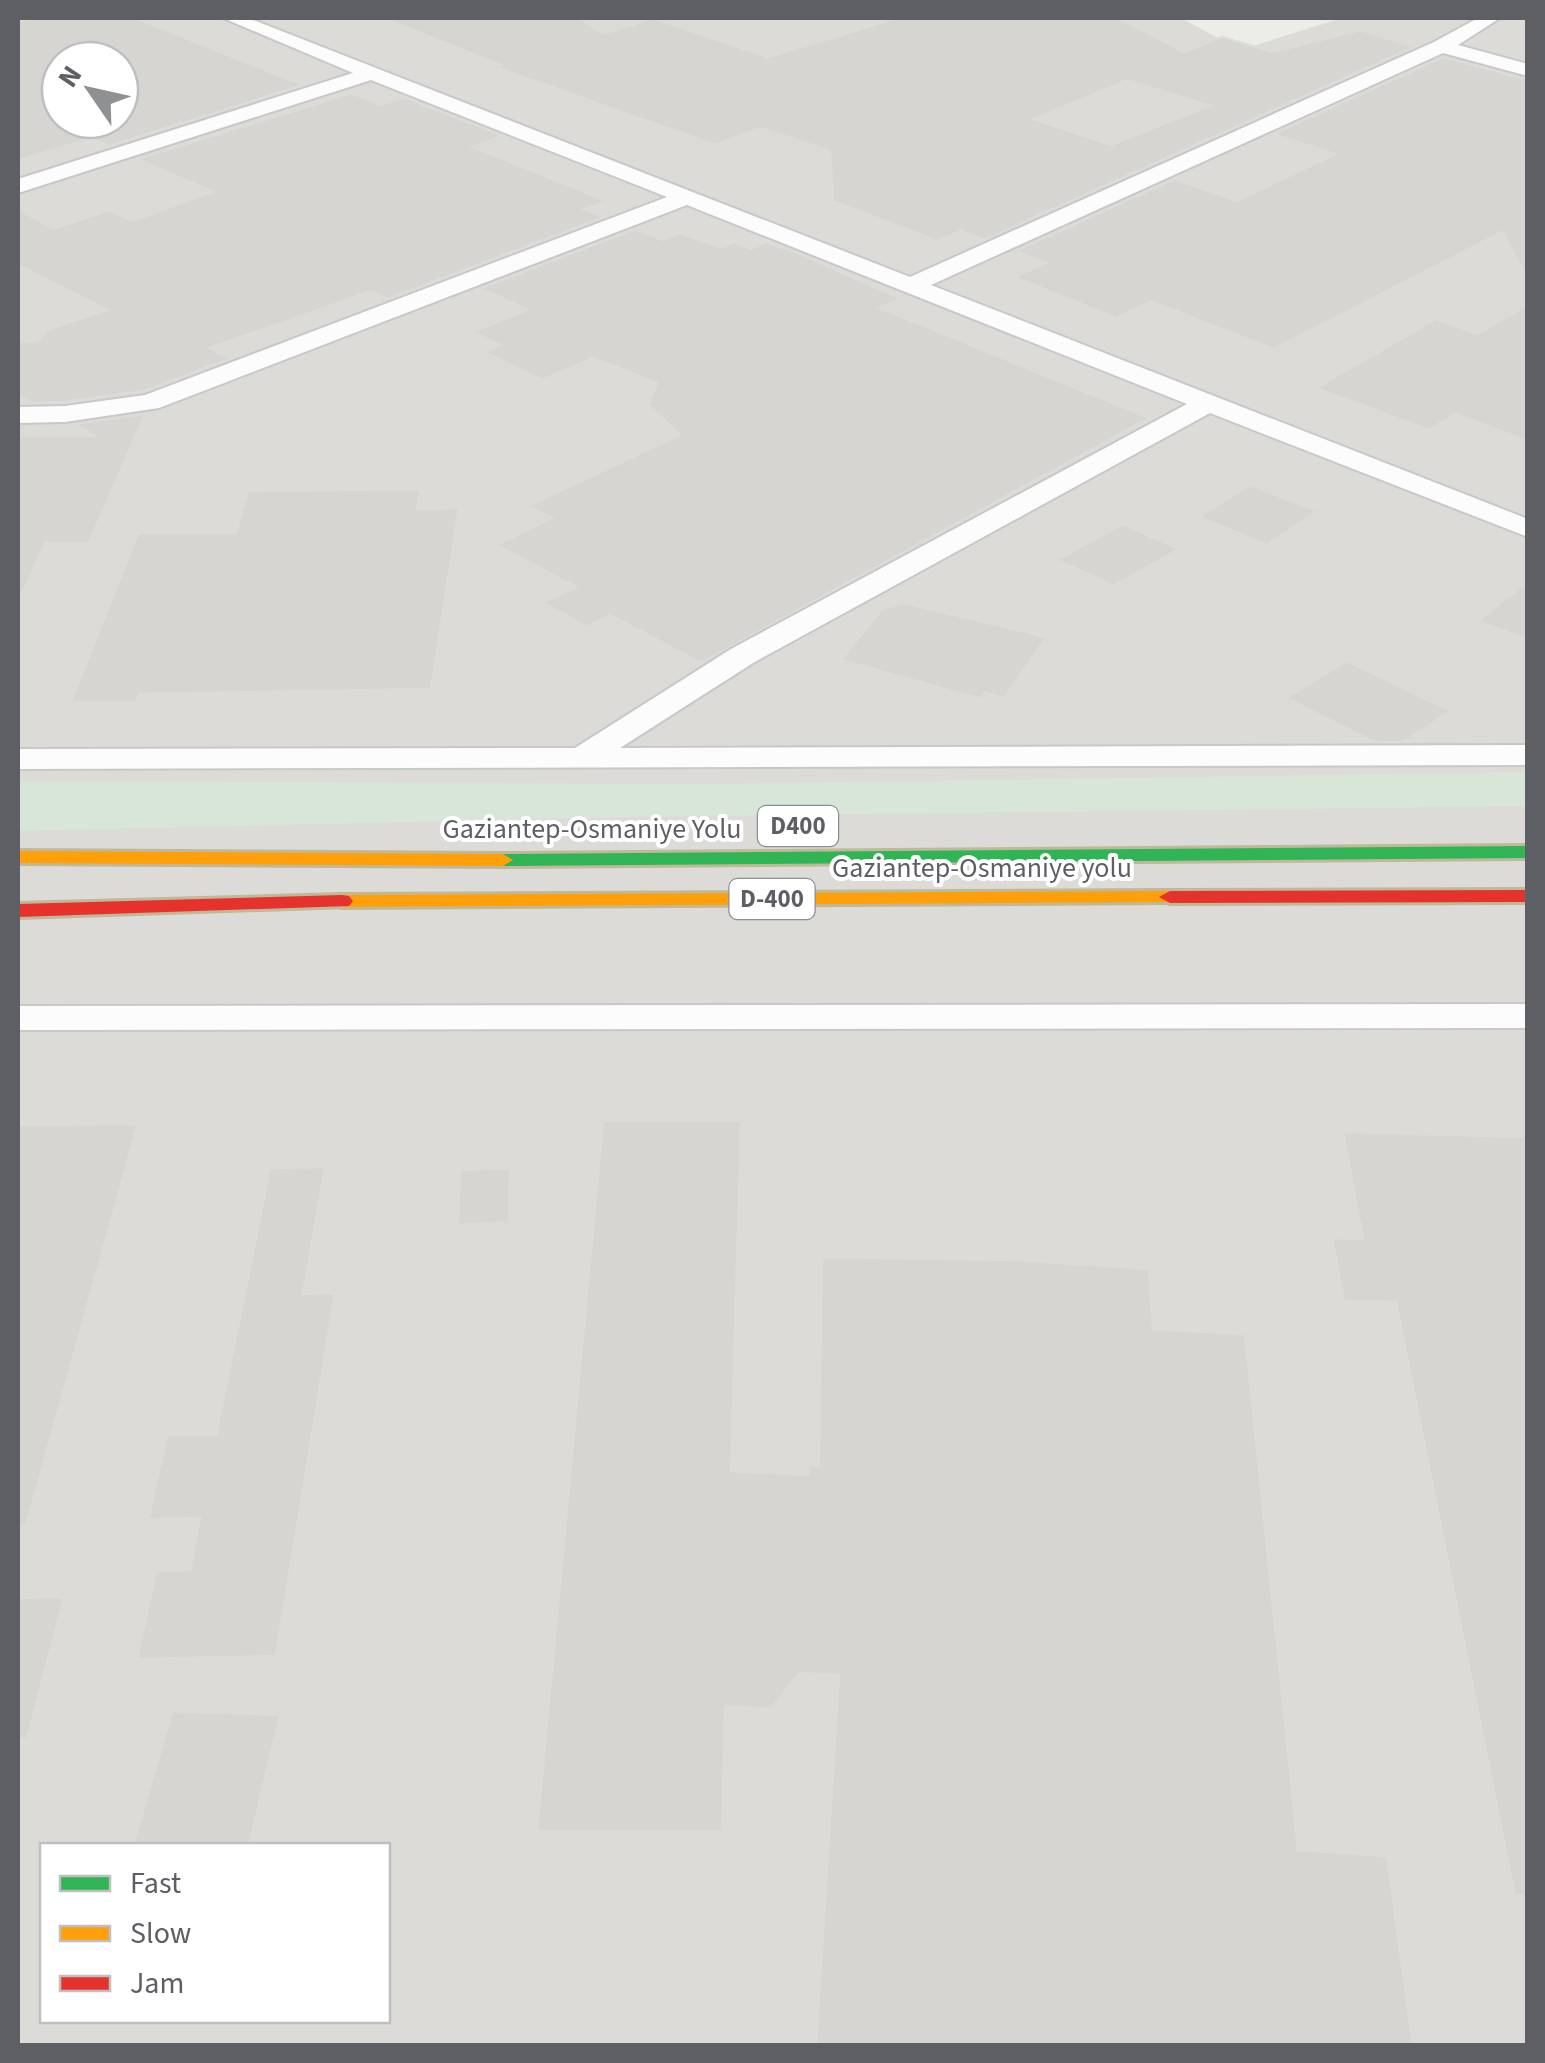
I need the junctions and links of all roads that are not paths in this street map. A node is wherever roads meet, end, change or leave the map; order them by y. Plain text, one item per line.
1 (232, 18) edge
2 (1491, 18) edge
3 (1441, 46) junction
4 (1528, 70) edge
5 (373, 73) junction
6 (18, 186) edge
7 (686, 198) junction
8 (911, 286) junction
9 (1206, 404) junction
10 (18, 415) edge
11 (1528, 529) edge
12 (1528, 755) edge
13 (581, 758) junction
14 (18, 759) edge
15 (474, 836) dead end
16 (1528, 852) edge
17 (18, 856) edge
18 (68, 856) junction
19 (1528, 896) edge
20 (18, 911) edge
21 (52, 911) junction
22 (381, 925) dead end
23 (1528, 1016) edge
24 (18, 1018) edge

1 - 5 street
2 - 3 street
3 - 4 street
3 - 8 street
5 - 6 street
5 - 7 street
7 - 8 street
7 - 10 street
8 - 9 street
9 - 11 street
9 - 13 street
12 - 13 street
13 - 14 street
15 - 18 highway
16 - 18 highway, Gaziantep-Osmaniye Yolu / D-400
17 - 18 highway, Gaziantep-Osmaniye Yolu / D-400
19 - 21 highway, Gaziantep-Osmaniye yolu / D-400
20 - 21 highway, Gaziantep-Osmaniye yolu / D-400
21 - 22 highway
23 - 24 street

